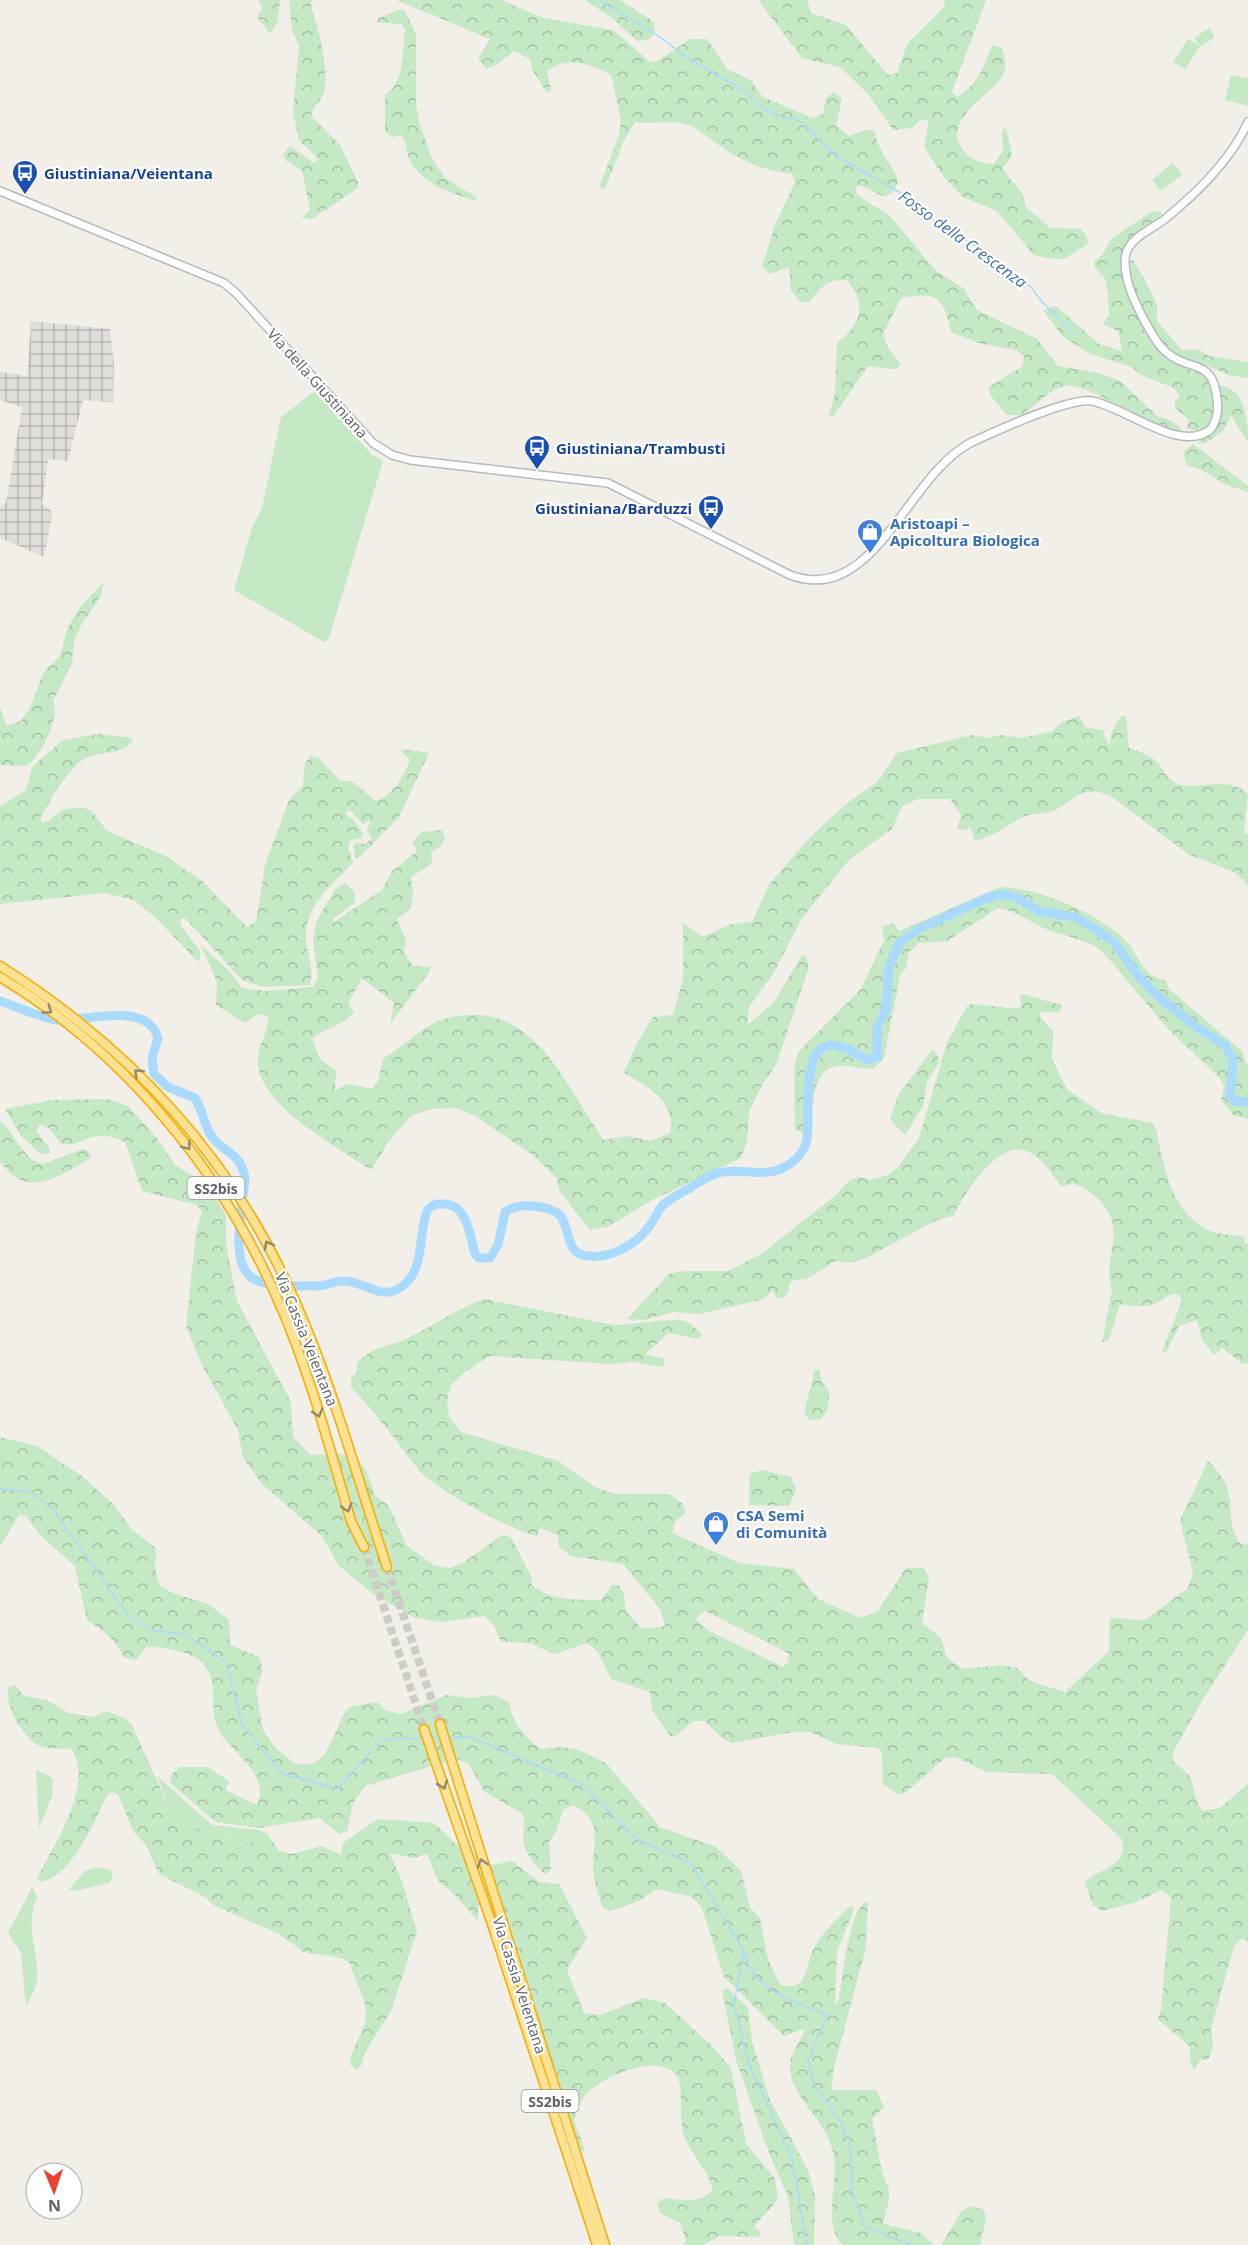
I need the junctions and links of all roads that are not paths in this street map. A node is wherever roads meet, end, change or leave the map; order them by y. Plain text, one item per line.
1 (1248, 122) edge
2 (0, 191) edge
3 (0, 966) edge
4 (0, 977) edge
5 (364, 1547) tunnel mouth
6 (387, 1567) tunnel mouth
7 (440, 1725) tunnel mouth
8 (423, 1730) tunnel mouth
9 (495, 1920) junction
10 (597, 2245) edge
11 (605, 2245) edge

1 - 2 street, Via della Giustiniana
6 -> 3 highway, Via Cassia Veientana / SS2bis
4 -> 5 highway, Via Cassia Veientana / SS2bis
9 -> 7 highway, Via Cassia Veientana / SS2bis
8 -> 9 highway, Via Cassia Veientana / SS2bis
9 - 10 highway, Via Cassia Veientana / SS2bis
9 - 11 highway, Via Cassia Veientana / SS2bis

